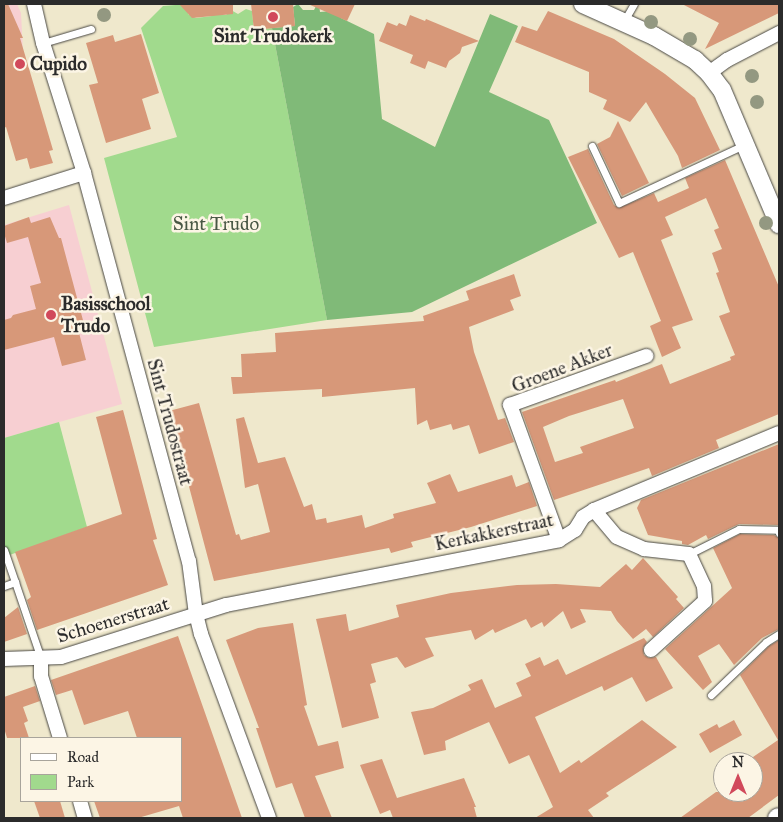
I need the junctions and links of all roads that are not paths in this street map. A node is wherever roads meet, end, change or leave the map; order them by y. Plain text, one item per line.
1 (34, 4) edge
2 (583, 4) edge
3 (634, 4) edge
4 (624, 22) junction
5 (91, 29) dead end
6 (779, 33) edge
7 (43, 43) junction
8 (709, 73) junction
9 (746, 144) junction
10 (592, 146) dead end
11 (84, 173) junction
12 (4, 198) edge
13 (779, 224) edge
14 (646, 356) dead end
15 (779, 433) edge
16 (594, 510) junction
17 (779, 533) edge
18 (559, 540) junction
19 (4, 550) edge
20 (689, 554) junction
21 (15, 582) junction
22 (4, 586) edge
23 (196, 614) junction
24 (779, 634) edge
25 (650, 650) dead end
26 (4, 659) edge
27 (41, 659) junction
28 (711, 695) dead end
29 (60, 737) edge
30 (80, 802) edge
31 (85, 818) edge
32 (269, 818) edge

1 - 7 street, Sint Trudostraat
2 - 4 street
3 - 4 lane
4 - 8 street
5 - 7 lane
6 - 8 street
7 - 11 street, Sint Trudostraat
8 - 9 street
9 - 10 lane
9 - 13 street
11 - 12 street
11 - 23 street, Sint Trudostraat
14 - 18 street, Groene Akker
15 - 16 street, Kerkakkerstraat
16 - 18 street, Kerkakkerstraat
16 - 20 street
17 - 20 lane
18 - 23 street, Kerkakkerstraat
19 - 21 lane, Schoenerstraat
20 - 25 street
21 - 22 lane
21 - 27 lane, Schoenerstraat
23 - 27 street, Schoenerstraat
23 - 32 street, Sint Trudostraat
24 - 28 lane
26 - 27 street, Schoenerstraat
27 - 29 street
30 - 31 street

